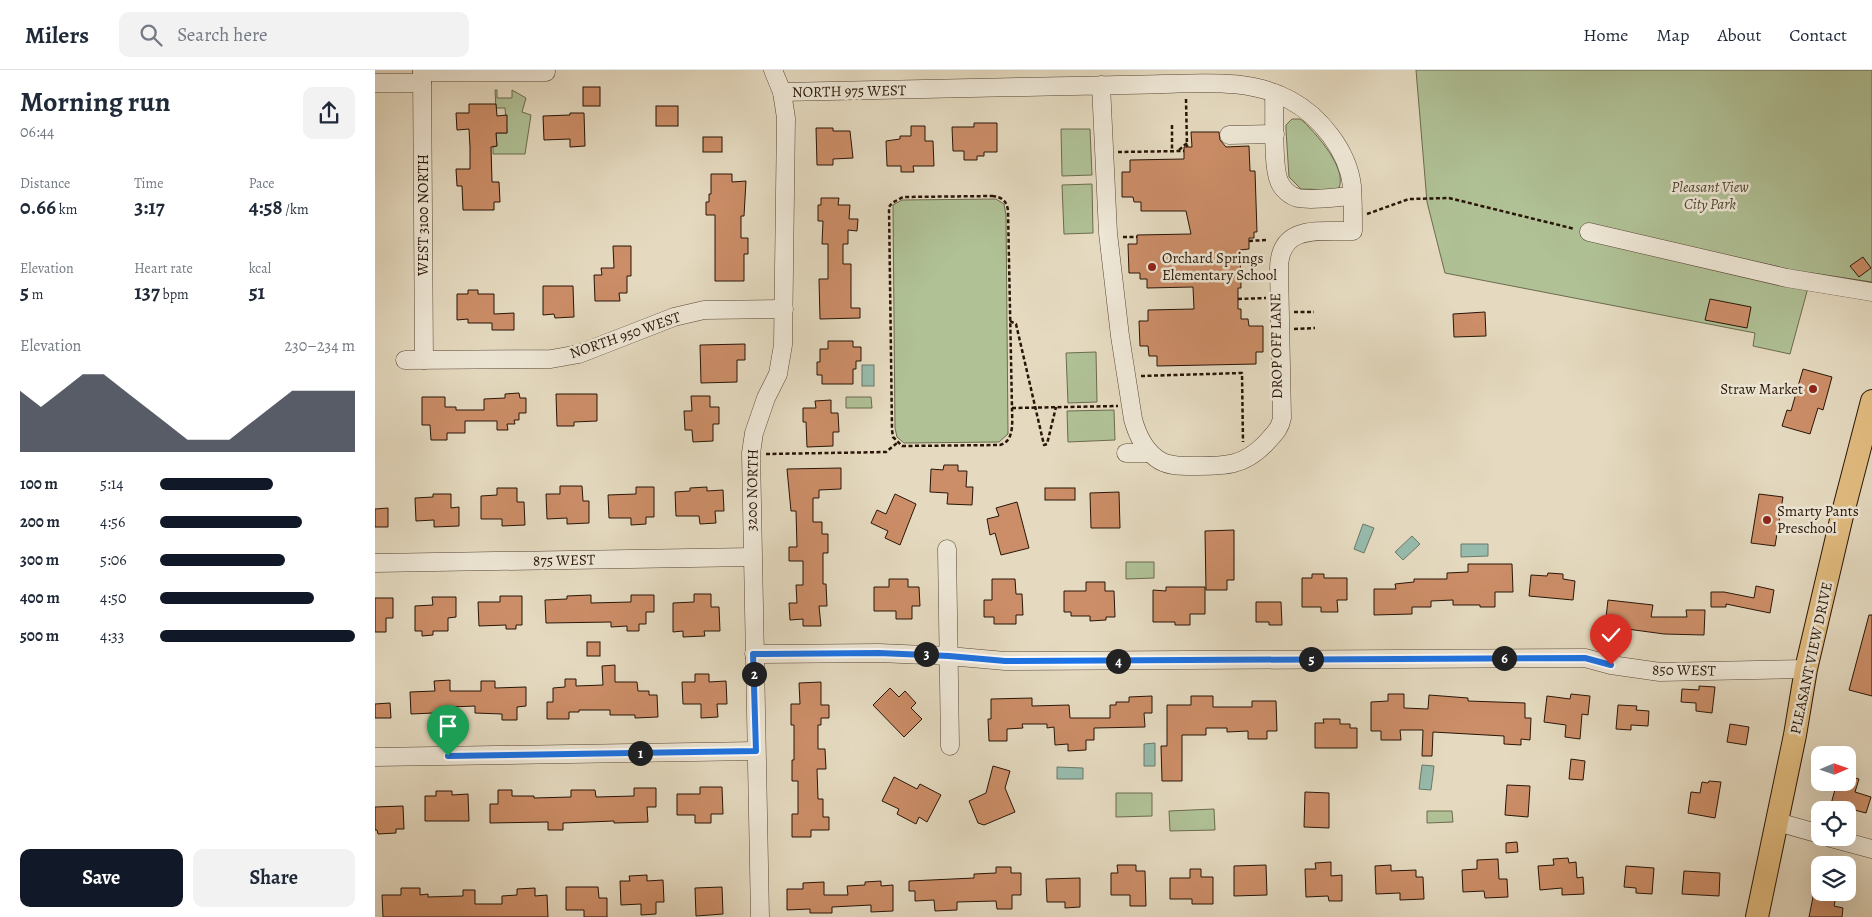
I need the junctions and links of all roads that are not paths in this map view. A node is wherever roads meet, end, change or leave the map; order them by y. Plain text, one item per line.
1 (773, 70) edge
2 (546, 72) dead end
3 (422, 75) edge
4 (375, 83) edge
5 (1101, 85) junction
6 (783, 92) junction
7 (1274, 93) junction
8 (1275, 134) junction
9 (1229, 135) dead end
10 (1352, 196) junction
11 (1589, 232) road end
12 (1872, 292) edge
13 (784, 309) junction
14 (405, 360) dead end
15 (424, 360) junction
16 (1872, 401) edge
17 (1126, 453) dead end
18 (1150, 453) junction
19 (947, 549) dead end
20 (752, 557) junction
21 (375, 563) edge
22 (753, 654) junction
23 (949, 656) junction
24 (1806, 669) junction
25 (950, 746) dead end
26 (756, 751) junction
27 (375, 757) edge
28 (1777, 822) junction
29 (1811, 831) edge
30 (1856, 845) edge
31 (1872, 850) edge
32 (760, 917) edge
33 (1757, 917) edge

1 - 6 street, 3200 NORTH
2 - 3 street
3 - 4 street
3 - 15 street, WEST 3100 NORTH
5 - 6 street, NORTH 975 WEST
5 - 7 street, NORTH 975 WEST
5 - 18 street
6 - 13 street, 3200 NORTH
7 - 8 street
7 - 10 street, NORTH 975 WEST
8 - 9 street
8 - 10 street
10 - 18 street, NORTH 975 WEST
11 - 12 street
13 - 15 street, NORTH 950 WEST
13 - 20 street, 3200 NORTH
14 - 15 street, NORTH 950 WEST
16 - 24 main road, PLEASANT VIEW DRIVE
17 - 18 street
19 - 23 street
20 - 21 street, 875 WEST
20 - 22 street, 3200 NORTH
22 - 23 street, 850 WEST
22 - 26 street, 3200 NORTH
23 - 24 street, 850 WEST
23 - 25 street
24 - 28 main road, PLEASANT VIEW DRIVE
26 - 27 street
26 - 32 street, 3200 NORTH
28 - 29 street
28 - 33 main road, PLEASANT VIEW DRIVE
30 - 31 street

